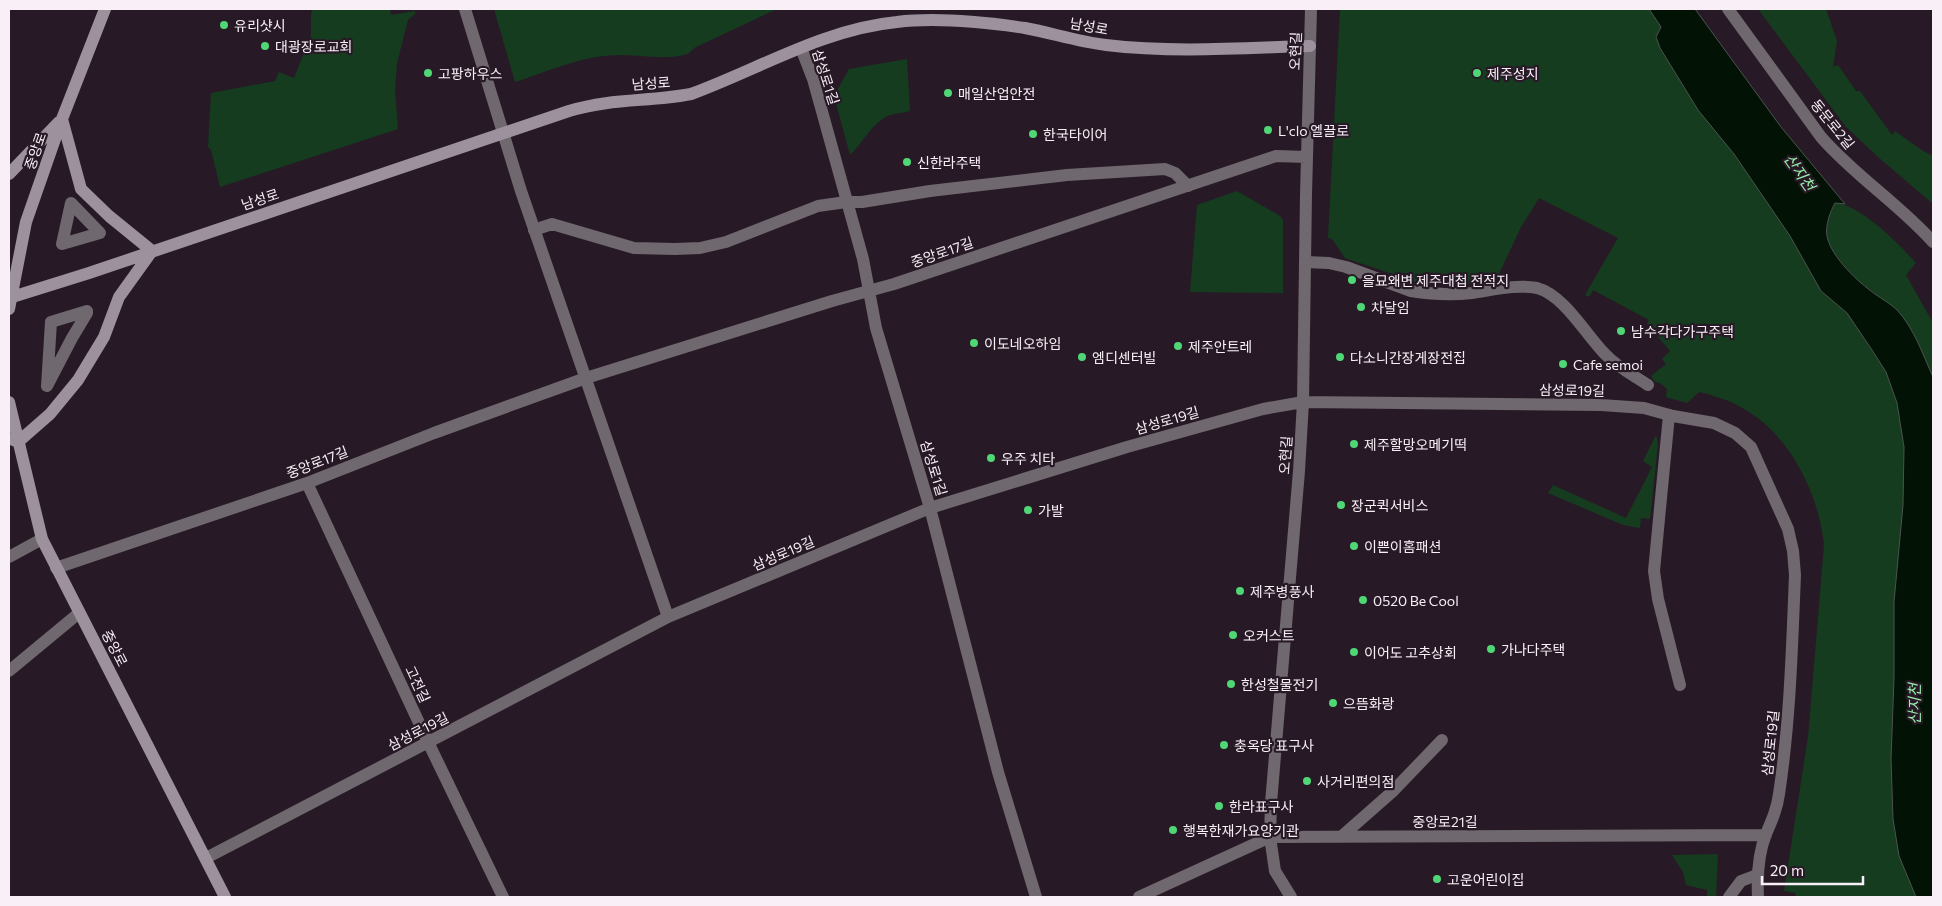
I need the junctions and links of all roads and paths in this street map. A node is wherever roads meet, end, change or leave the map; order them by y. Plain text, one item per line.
1 (105, 9) edge
2 (465, 9) edge
3 (1311, 9) edge
4 (1728, 9) edge
5 (1310, 46) junction
6 (801, 48) junction
7 (62, 119) junction
8 (503, 133) junction
9 (1307, 157) junction
10 (9, 174) edge
11 (1188, 186) junction
12 (846, 202) junction
13 (534, 230) junction
14 (1933, 242) edge
15 (152, 251) junction
16 (1305, 262) junction
17 (869, 291) junction
18 (10, 301) edge
19 (57, 320) joint
20 (586, 378) junction
21 (1648, 385) dead end
22 (9, 402) edge
23 (1303, 402) junction
24 (1669, 415) junction
25 (13, 440) edge
26 (307, 483) junction
27 (930, 508) junction
28 (42, 539) junction
29 (9, 557) edge
30 (56, 568) junction
31 (80, 612) junction
32 (668, 617) junction
33 (9, 671) edge
34 (1680, 685) dead end
35 (1442, 740) dead end
36 (428, 742) junction
37 (1766, 835) junction
38 (1342, 836) junction
39 (1270, 837) junction
40 (206, 858) junction
41 (1757, 875) junction
42 (225, 897) edge
43 (503, 897) edge
44 (1036, 897) edge
45 (1139, 897) edge
46 (1291, 897) edge
47 (1729, 897) edge
48 (1758, 897) edge

1 - 7 street, 중앙로
2 - 8 street
3 - 5 street, 오현길
4 - 14 street, 동문로2길
5 - 6 street, 남성로
5 - 9 street, 오현길
6 - 8 street, 남성로
6 - 12 street, 삼성로1길
7 - 10 street
7 - 15 street
7 - 18 street, 중앙로
8 - 13 street
8 - 15 street, 남성로
9 - 11 street, 중앙로17길
9 - 16 street, 오현길
11 - 12 street
11 - 17 street, 중앙로17길
12 - 13 street
12 - 17 street, 삼성로1길
13 - 20 street
15 - 18 street, 남성로
15 - 25 street
16 - 21 street
16 - 23 street, 오현길
17 - 20 street, 중앙로17길
17 - 27 street, 삼성로1길
19 - 19 street
20 - 26 street, 중앙로17길
20 - 32 street
22 - 25 street, 중앙로
23 - 24 street, 삼성로19길
23 - 27 street, 삼성로19길
23 - 39 street, 오현길
24 - 34 street
24 - 37 street, 삼성로19길
25 - 28 street, 중앙로
26 - 30 street, 중앙로17길
26 - 36 street, 고전길
27 - 32 street, 삼성로19길
27 - 44 street, 삼성로1길
28 - 29 street
28 - 30 street, 중앙로
30 - 31 street, 중앙로
31 - 33 street
31 - 40 street, 중앙로
32 - 36 street, 삼성로19길
35 - 38 street
36 - 40 street, 삼성로19길
36 - 43 street, 고전길
37 - 38 street, 중앙로21길
37 - 41 street, 삼성로19길
38 - 39 street, 중앙로21길
39 - 45 street, 중앙로21길
39 - 46 street, 오현길
40 - 42 street, 중앙로
41 - 47 street
41 - 48 street, 삼성로19길

